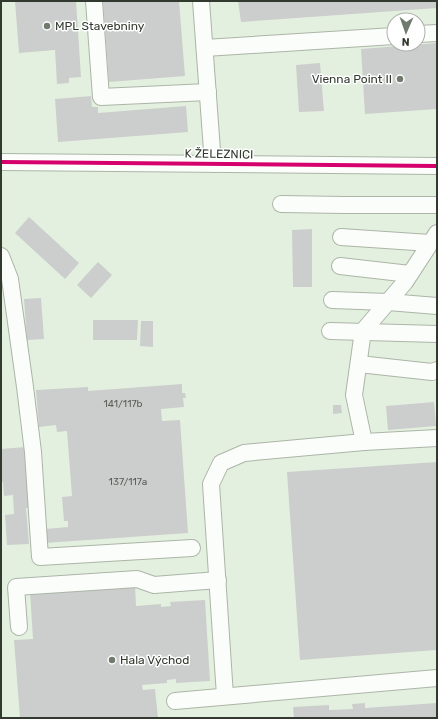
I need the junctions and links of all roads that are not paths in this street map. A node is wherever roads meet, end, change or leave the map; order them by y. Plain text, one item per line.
1 (94, 1) edge
2 (201, 1) edge
3 (437, 33) edge
4 (426, 34) edge
5 (386, 37) edge
6 (205, 48) junction
7 (208, 92) junction
8 (1, 162) edge
9 (213, 164) junction
10 (437, 166) edge
11 (281, 204) dead end
12 (437, 205) edge
13 (341, 237) dead end
14 (434, 238) edge
15 (1, 256) edge
16 (340, 266) dead end
17 (410, 274) junction
18 (332, 300) dead end
19 (388, 302) junction
20 (437, 306) edge
21 (330, 331) dead end
22 (364, 331) junction
23 (437, 334) edge
24 (359, 364) junction
25 (437, 370) edge
26 (437, 438) edge
27 (364, 442) junction
28 (192, 548) dead end
29 (218, 580) junction
30 (19, 627) dead end
31 (437, 678) edge
32 (225, 696) junction
33 (175, 701) dead end

1 - 7 street
2 - 6 street
3 - 4 street
5 - 6 street
6 - 7 street
7 - 9 street
8 - 9 street, K ŽELEZNICI
9 - 10 street, K ŽELEZNICI
11 - 12 street
13 - 14 street
14 - 17 street
15 - 28 street
16 - 17 street
17 - 19 street
18 - 19 street
19 - 20 street
19 - 22 street
21 - 22 street
22 - 23 street
22 - 24 street
24 - 25 street
24 - 27 street
26 - 27 street
27 - 29 street
29 - 30 street
29 - 32 street
31 - 32 street
32 - 33 street

